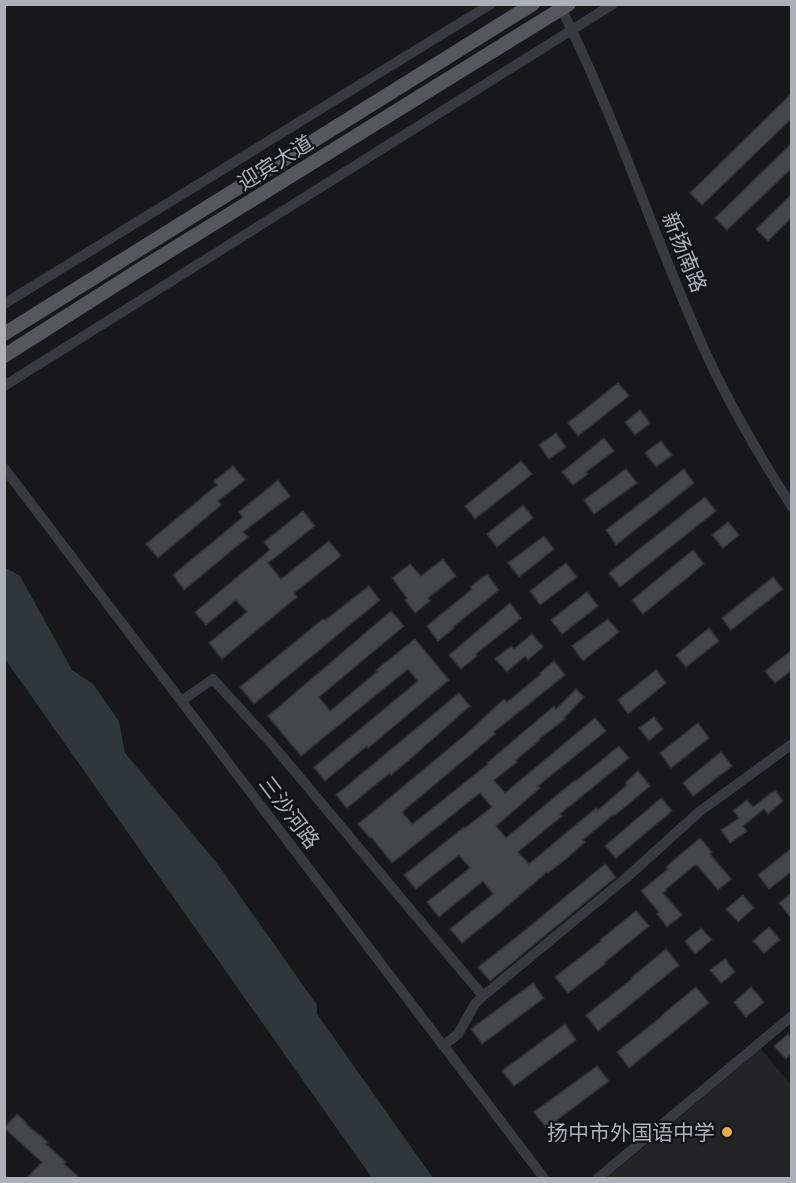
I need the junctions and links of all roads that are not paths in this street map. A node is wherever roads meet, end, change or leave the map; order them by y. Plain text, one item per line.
1 (491, 4) edge
2 (533, 4) edge
3 (613, 4) edge
4 (563, 6) edge
5 (572, 29) junction
6 (130, 255) junction
7 (139, 270) junction
8 (4, 304) edge
9 (4, 334) edge
10 (4, 356) edge
11 (4, 386) edge
12 (4, 468) edge
13 (792, 507) edge
14 (181, 701) junction
15 (792, 744) edge
16 (483, 996) junction
17 (792, 1016) edge
18 (444, 1045) junction
19 (544, 1179) edge
20 (598, 1179) edge

1 - 8 street
2 - 6 main road, 迎宾大道
3 - 5 street
4 - 5 street, 新扬南路
4 - 7 main road, 迎宾大道
5 - 11 street
5 - 13 street, 新扬南路
6 - 7 main road
6 - 9 main road, 迎宾大道
7 - 10 main road, 迎宾大道
12 - 14 street, 三沙河路
14 - 16 street
14 - 18 street, 三沙河路
15 - 16 street
16 - 18 street
17 - 20 street
18 - 19 street, 三沙河路

